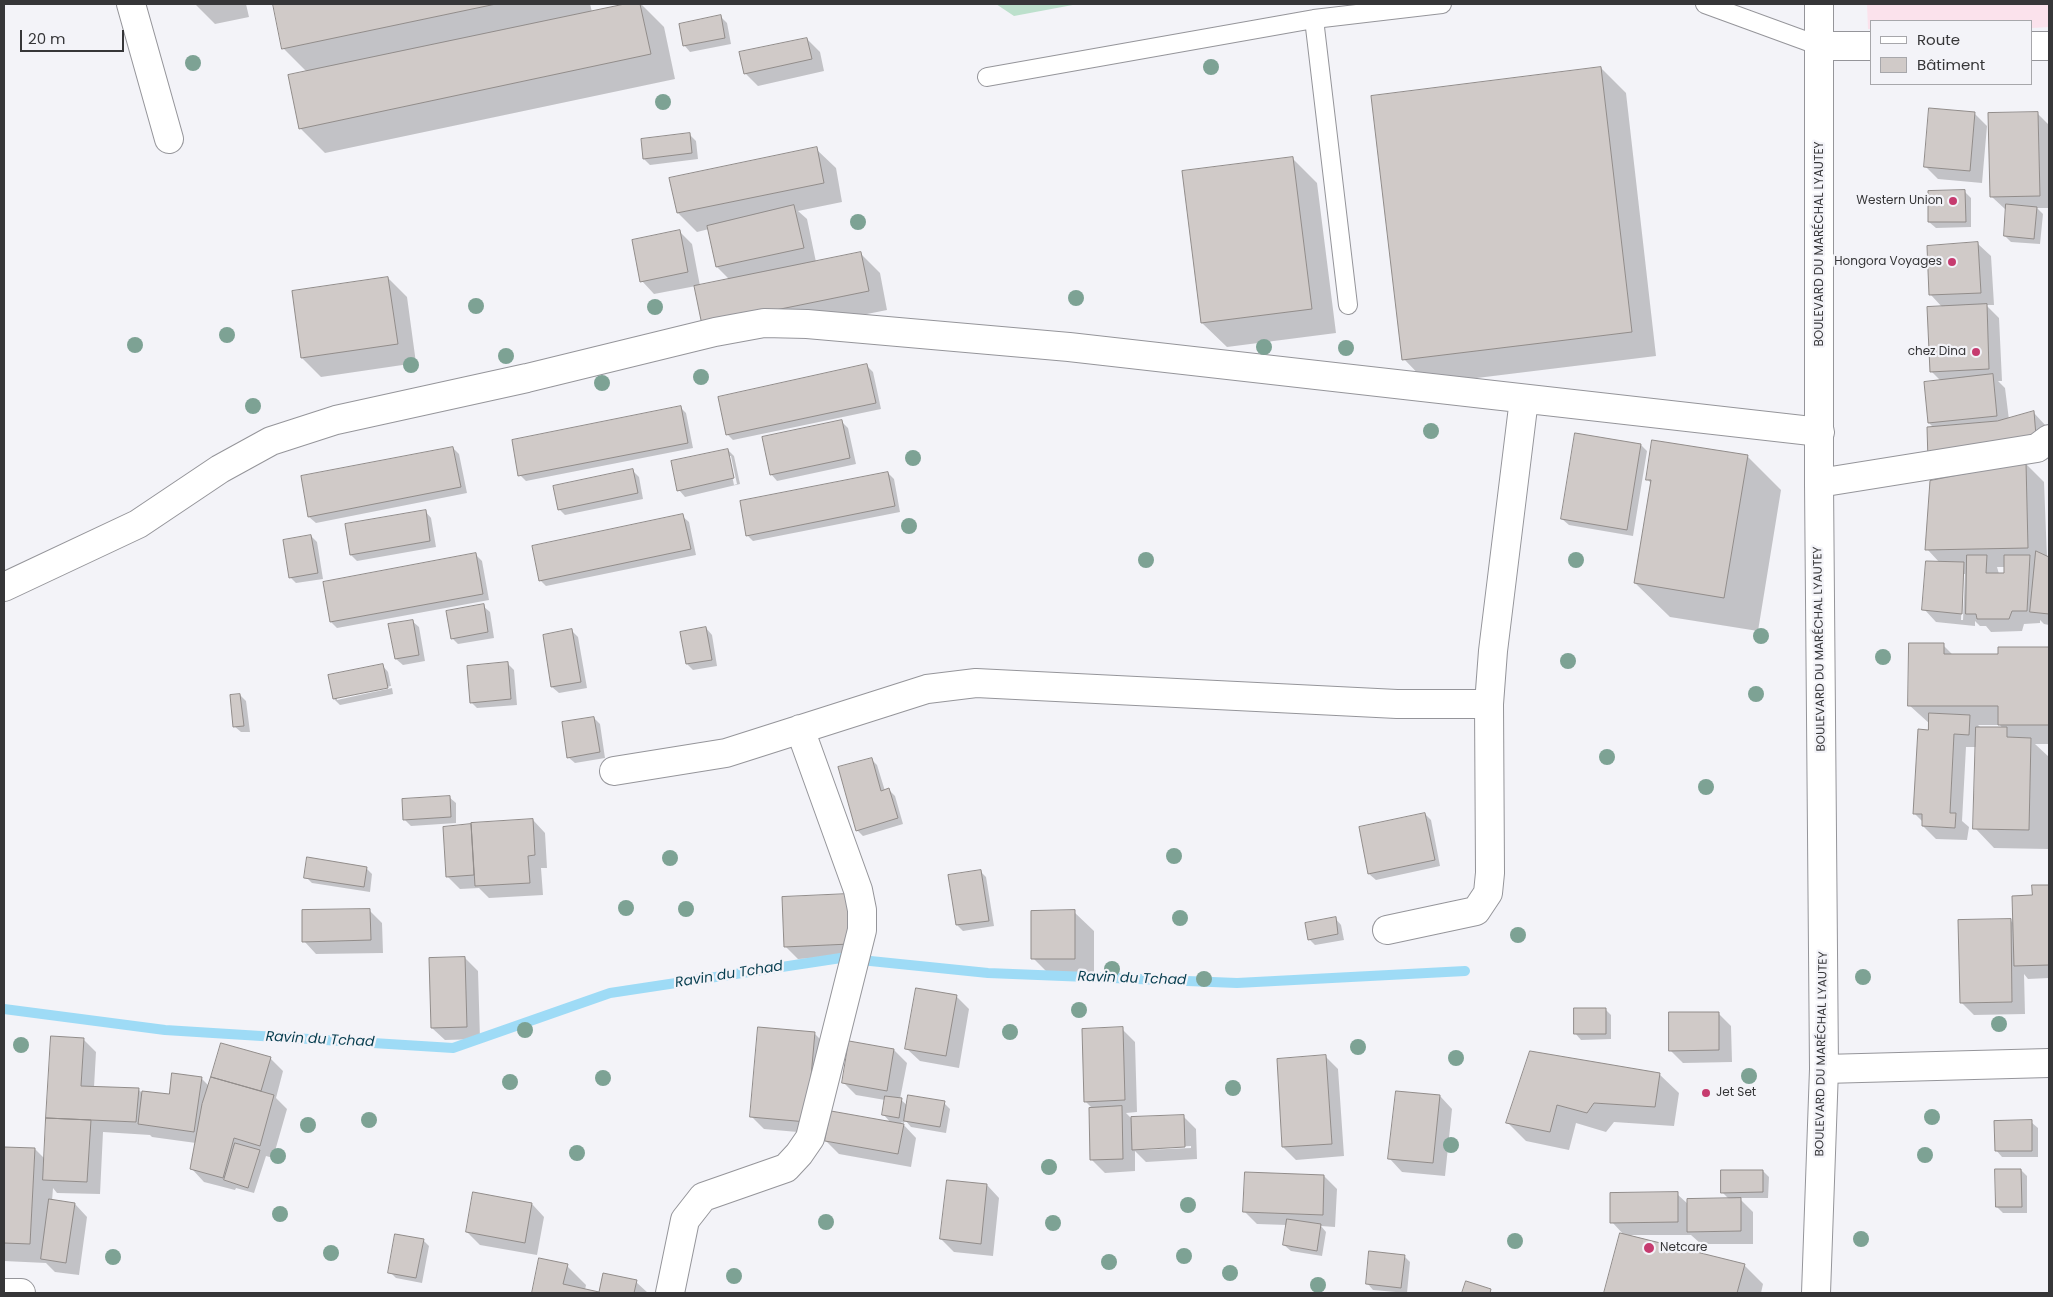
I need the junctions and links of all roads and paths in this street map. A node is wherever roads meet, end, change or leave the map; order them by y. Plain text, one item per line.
1 (132, 4) edge
2 (1442, 4) edge
3 (1705, 4) edge
4 (1819, 4) edge
5 (1314, 19) junction
6 (1820, 46) junction
7 (1870, 46) edge
8 (2033, 46) edge
9 (2049, 46) edge
10 (988, 77) dead end
11 (169, 139) dead end
12 (1348, 305) dead end
13 (1524, 399) junction
14 (1820, 432) junction
15 (2049, 439) edge
16 (1819, 482) junction
17 (4, 587) edge
18 (1489, 704) junction
19 (800, 729) junction
20 (614, 771) dead end
21 (1387, 930) dead end
22 (2049, 1062) edge
23 (1824, 1069) junction
24 (4, 1293) edge
25 (21, 1293) edge
26 (670, 1293) edge
27 (1816, 1293) edge

1 - 11 street
2 - 5 lane
3 - 6 lane
4 - 6 street, BOULEVARD DU MARÉCHAL LYAUTEY
5 - 10 lane
5 - 12 lane
6 - 7 street
6 - 14 street, BOULEVARD DU MARÉCHAL LYAUTEY
8 - 9 street
13 - 14 street
13 - 17 street
13 - 18 street
14 - 16 street, BOULEVARD DU MARÉCHAL LYAUTEY
15 - 16 street
16 - 23 street, BOULEVARD DU MARÉCHAL LYAUTEY
18 - 19 street
18 - 21 street
19 - 20 street
19 - 26 street
22 - 23 street
23 - 27 street, BOULEVARD DU MARÉCHAL LYAUTEY
24 - 25 street

